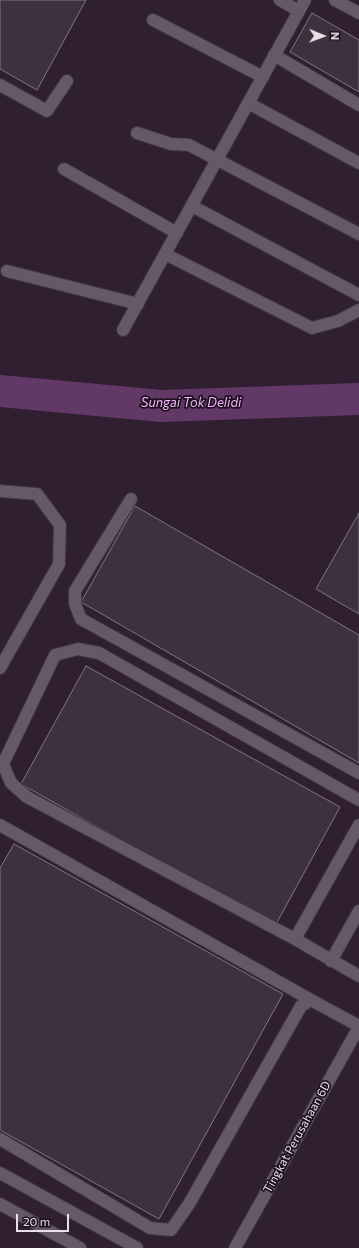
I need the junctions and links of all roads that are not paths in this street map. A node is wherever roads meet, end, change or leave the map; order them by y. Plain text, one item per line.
1 (280, 0) edge
2 (305, 0) edge
3 (335, 0) edge
4 (299, 11) junction
5 (359, 13) edge
6 (153, 20) dead end
7 (274, 55) junction
8 (263, 77) junction
9 (67, 81) dead end
10 (0, 85) edge
11 (248, 103) junction
12 (359, 105) edge
13 (137, 133) dead end
14 (217, 160) junction
15 (359, 163) edge
16 (64, 169) dead end
17 (192, 206) junction
18 (177, 232) junction
19 (359, 234) edge
20 (165, 254) junction
21 (7, 271) dead end
22 (359, 295) edge
23 (138, 304) junction
24 (359, 310) edge
25 (123, 330) dead end
26 (0, 492) edge
27 (131, 499) dead end
28 (0, 668) edge
29 (359, 773) edge
30 (359, 800) edge
31 (0, 825) edge
32 (359, 825) edge
33 (359, 911) edge
34 (295, 939) junction
35 (331, 961) junction
36 (359, 976) edge
37 (311, 1000) junction
38 (359, 1026) edge
39 (0, 1139) edge
40 (0, 1173) edge
41 (0, 1204) edge
42 (80, 1248) edge
43 (137, 1248) edge
44 (235, 1248) edge

1 - 4 street
2 - 4 street
3 - 5 street
4 - 7 street
6 - 8 street
7 - 8 street
7 - 12 street
8 - 11 street
9 - 10 street
11 - 14 street
11 - 15 street
13 - 14 street
14 - 17 street
14 - 19 street
16 - 18 street
17 - 18 street
17 - 22 street
18 - 20 street
20 - 23 street
20 - 24 street
21 - 23 street
23 - 25 street
26 - 28 street
27 - 29 street
30 - 34 street
31 - 37 street
32 - 34 street
33 - 35 street
34 - 35 street
35 - 36 street
37 - 38 street
37 - 39 street
38 - 44 street, Tingkat Perusahaan 6D
40 - 43 street
41 - 42 street

